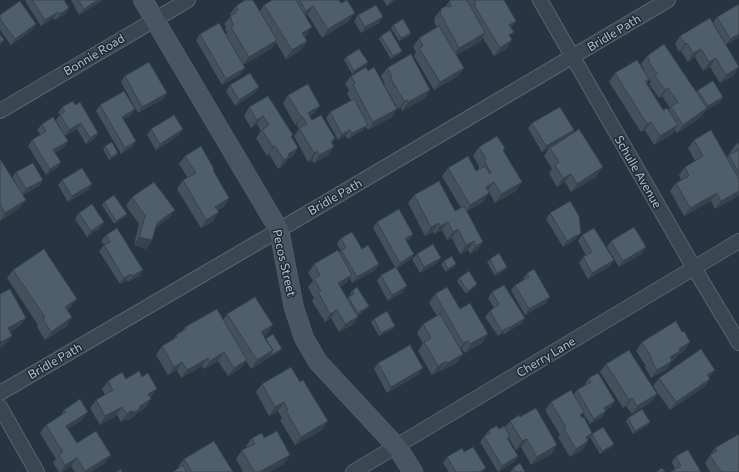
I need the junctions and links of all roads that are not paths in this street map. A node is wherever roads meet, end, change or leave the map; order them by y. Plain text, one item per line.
1 (143, 0) edge
2 (188, 0) edge
3 (540, 0) edge
4 (668, 0) edge
5 (155, 19) junction
6 (572, 57) junction
7 (0, 111) edge
8 (279, 230) junction
9 (739, 241) edge
10 (694, 268) junction
11 (739, 343) edge
12 (0, 393) edge
13 (0, 407) edge
14 (396, 447) junction
15 (37, 472) edge
16 (354, 472) edge
17 (413, 472) edge

1 - 5 street, Pecos Street
2 - 5 street, Bonnie Road
3 - 6 street, Schulle Avenue
4 - 6 street, Bridle Path
5 - 7 street, Bonnie Road
5 - 8 street, Pecos Street
6 - 8 street, Bridle Path
6 - 10 street, Schulle Avenue
8 - 12 street, Bridle Path
8 - 14 street, Pecos Street
9 - 10 street, Cherry Lane
10 - 11 street, Schulle Avenue
10 - 14 street, Cherry Lane
13 - 15 street
14 - 16 street, Cherry Lane
14 - 17 street, Pecos Street

